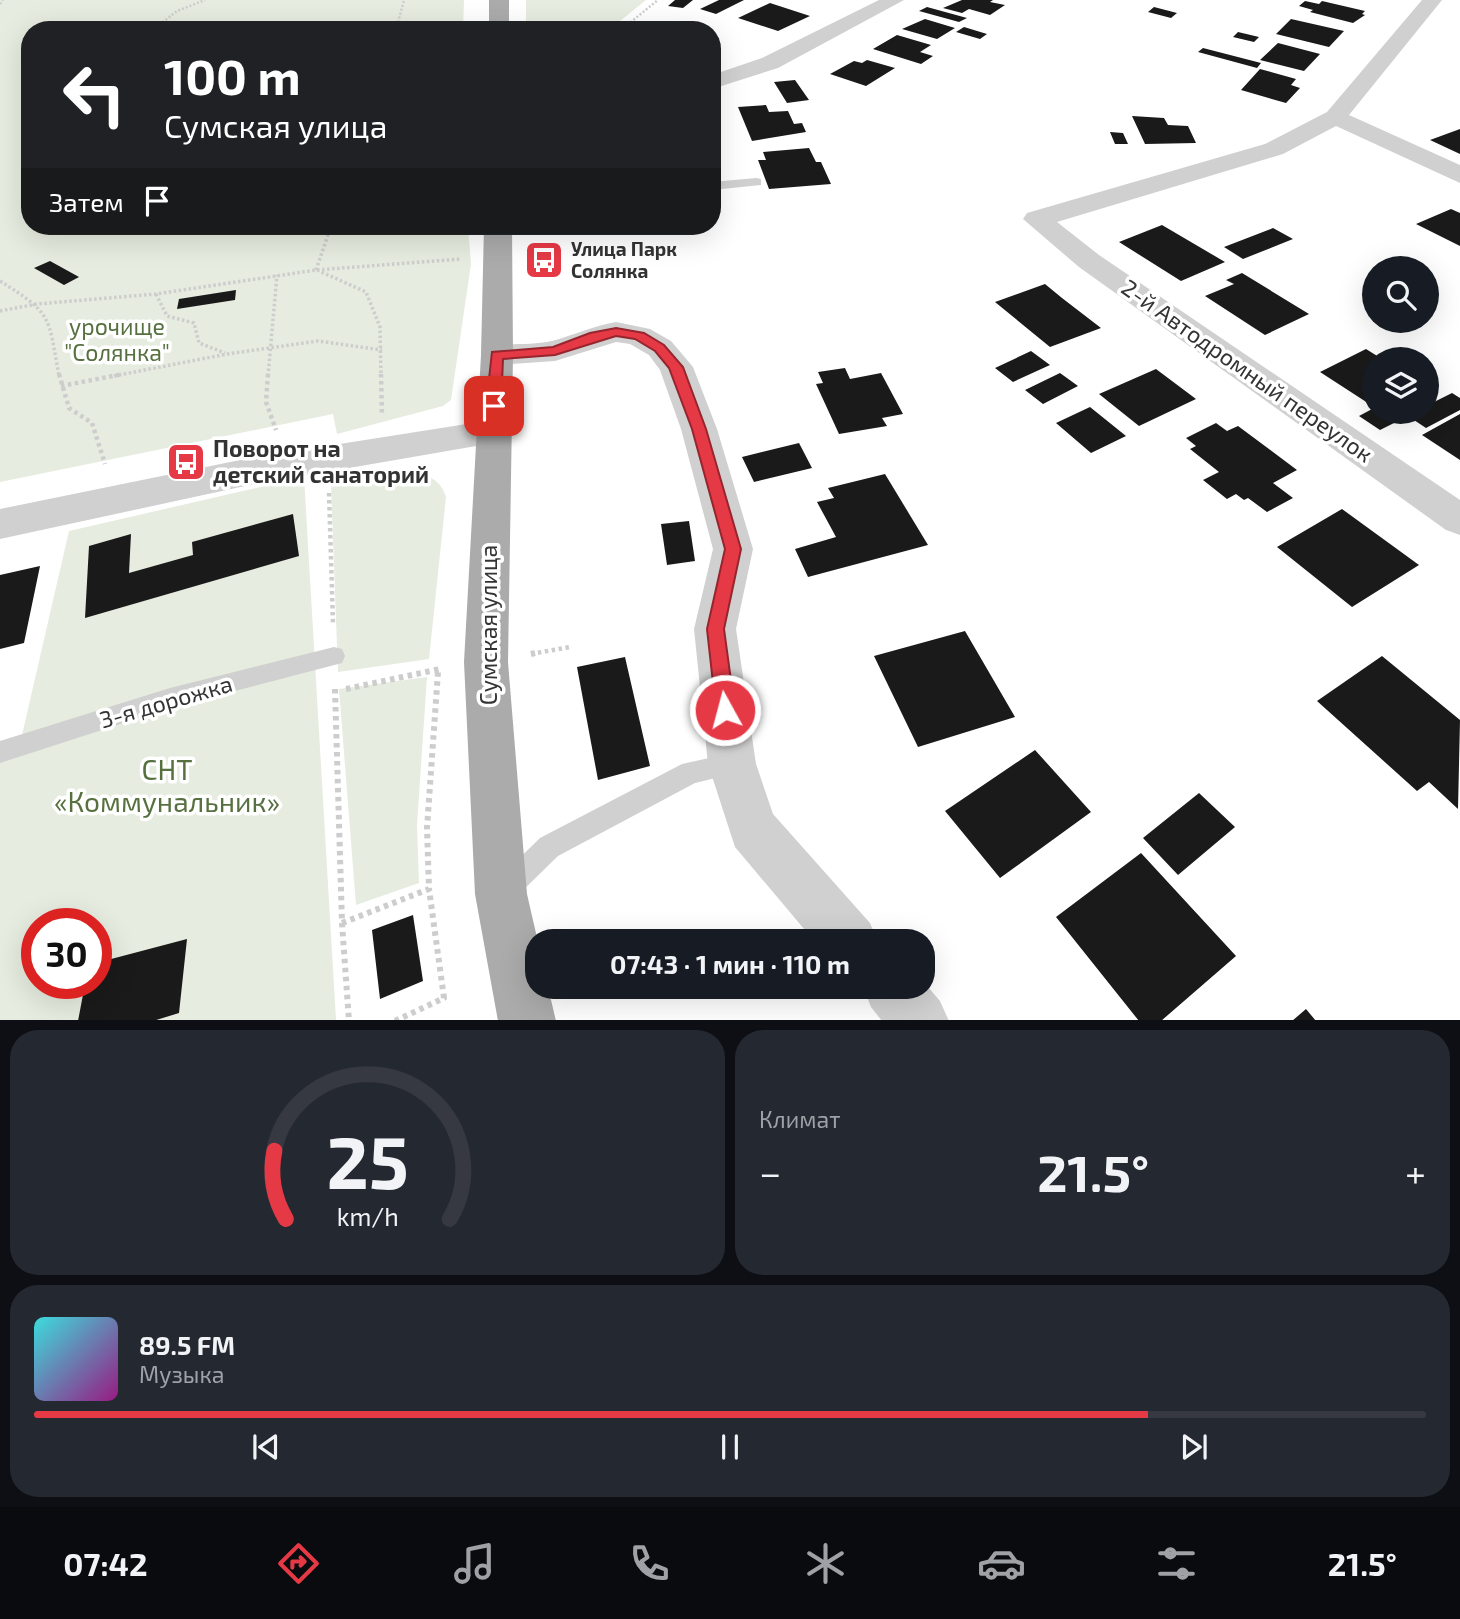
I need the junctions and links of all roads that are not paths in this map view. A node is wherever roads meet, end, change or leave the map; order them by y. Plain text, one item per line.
1 (499, 0) edge
2 (894, 0) edge
3 (1432, 0) edge
4 (499, 21) edge
5 (721, 79) edge
6 (1335, 117) junction
7 (1460, 175) edge
8 (756, 182) dead end
9 (721, 185) edge
10 (497, 241) edge
11 (497, 355) junction
12 (492, 432) junction
13 (1460, 520) edge
14 (0, 524) edge
15 (334, 656) road end
16 (0, 752) edge
17 (732, 764) junction
18 (501, 894) junction
19 (840, 929) edge
20 (902, 999) edge
21 (527, 1020) edge
22 (920, 1020) edge

1 - 4 main road
2 - 5 street
3 - 6 street
6 - 7 street
6 - 13 street, 2-й Автодромный переулок
8 - 9 lane
10 - 11 main road, Сумская улица
11 - 12 main road, Сумская улица
11 - 17 street
12 - 14 street
12 - 18 main road, Сумская улица
15 - 16 lane, 3-я дорожка
17 - 18 lane
17 - 19 street
18 - 21 main road, Сумская улица
20 - 22 street

